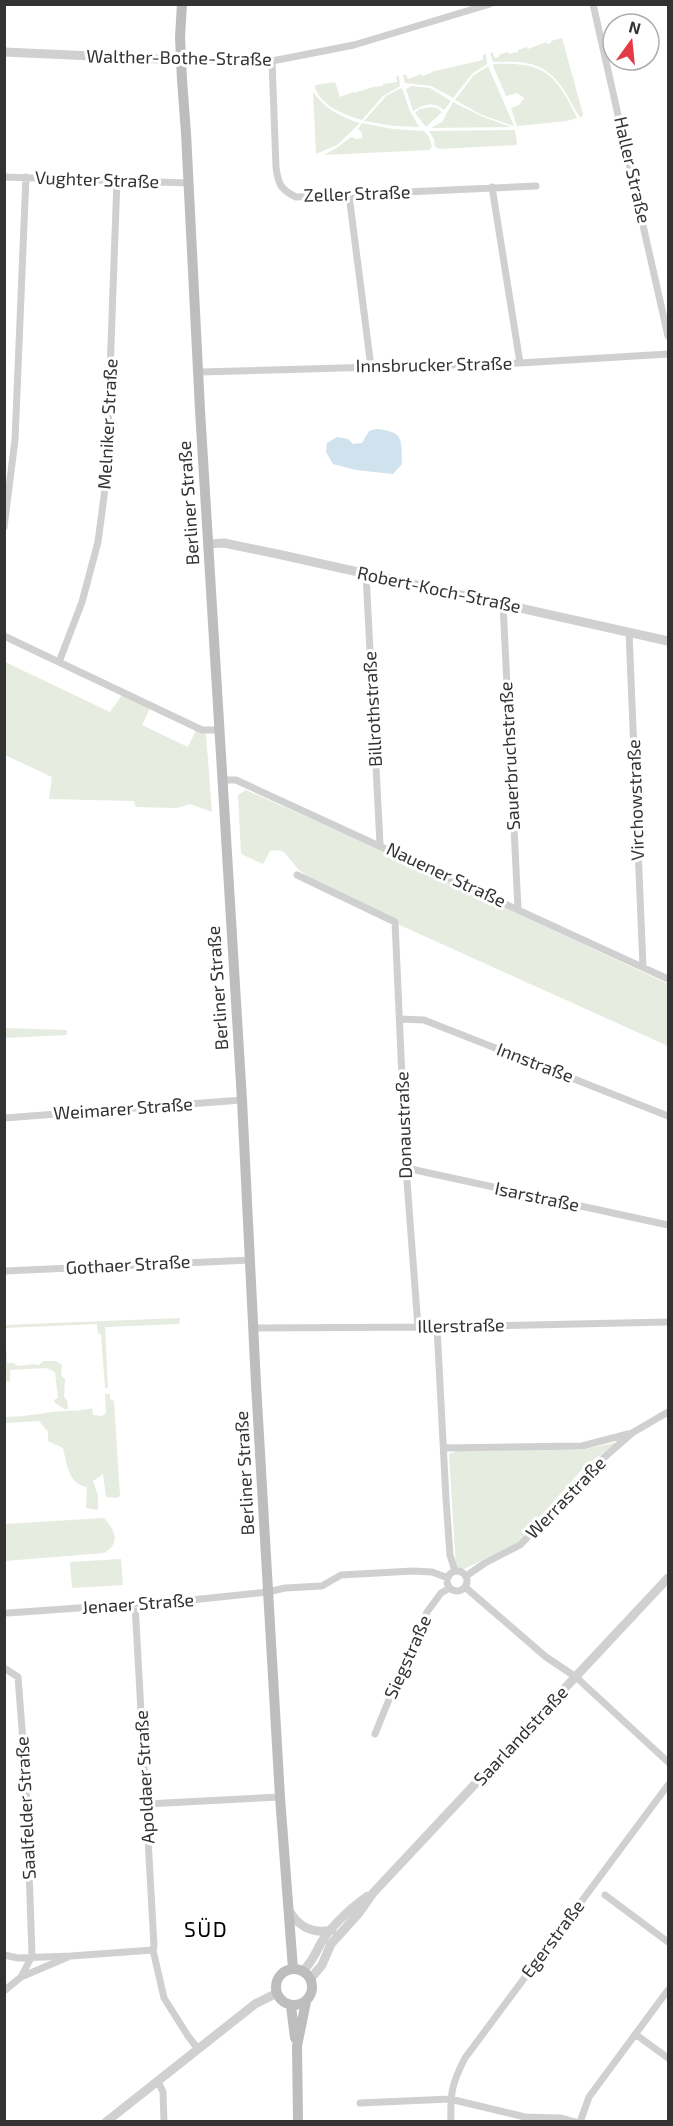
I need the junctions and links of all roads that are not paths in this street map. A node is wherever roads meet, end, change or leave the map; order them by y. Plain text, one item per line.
1 (182, 4) edge
2 (490, 4) edge
3 (593, 4) edge
4 (4, 52) edge
5 (181, 60) junction
6 (272, 62) junction
7 (4, 177) edge
8 (26, 177) junction
9 (117, 180) junction
10 (189, 183) junction
11 (536, 186) dead end
12 (492, 187) junction
13 (349, 195) junction
14 (669, 336) edge
15 (669, 354) edge
16 (520, 363) junction
17 (371, 367) junction
18 (199, 372) junction
19 (4, 527) edge
20 (208, 544) junction
21 (366, 574) junction
22 (503, 604) junction
23 (629, 633) junction
24 (4, 636) edge
25 (669, 641) edge
26 (58, 662) junction
27 (220, 730) junction
28 (222, 780) junction
29 (380, 844) junction
30 (297, 875) dead end
31 (518, 909) junction
32 (643, 967) junction
33 (669, 979) edge
34 (400, 1019) junction
35 (242, 1100) junction
36 (669, 1116) edge
37 (4, 1118) edge
38 (406, 1168) junction
39 (669, 1225) edge
40 (251, 1260) junction
41 (4, 1271) edge
42 (669, 1322) edge
43 (418, 1327) junction
44 (437, 1327) junction
45 (254, 1328) junction
46 (669, 1412) edge
47 (632, 1433) junction
48 (444, 1448) junction
49 (455, 1571) junction
50 (466, 1576) junction
51 (448, 1578) junction
52 (669, 1578) edge
53 (465, 1587) junction
54 (450, 1588) junction
55 (268, 1592) junction
56 (135, 1604) junction
57 (6, 1614) edge
58 (4, 1668) edge
59 (576, 1677) junction
60 (375, 1734) dead end
61 (669, 1762) edge
62 (669, 1785) edge
63 (280, 1797) junction
64 (146, 1804) junction
65 (373, 1893) junction
66 (605, 1895) dead end
67 (287, 1906) junction
68 (332, 1930) junction
69 (669, 1942) edge
70 (153, 1950) junction
71 (4, 1955) edge
72 (32, 1956) junction
73 (70, 1956) junction
74 (302, 1973) junction
75 (21, 1977) junction
76 (669, 1990) edge
77 (4, 1991) edge
78 (277, 1993) junction
79 (306, 2002) junction
80 (291, 2006) junction
81 (635, 2034) junction
82 (297, 2046) junction
83 (198, 2049) junction
84 (669, 2058) edge
85 (158, 2081) junction
86 (450, 2099) junction
87 (360, 2103) dead end
88 (106, 2121) edge
89 (164, 2121) edge
90 (298, 2121) edge
91 (451, 2121) edge
92 (575, 2121) edge
93 (580, 2121) edge

1 - 5 main road, Berliner Straße
2 - 6 street, Walther-Bothe-Straße
3 - 14 street, Haller Straße
4 - 5 street, Walther-Bothe-Straße
5 - 6 street, Walther-Bothe-Straße
5 - 10 main road, Berliner Straße
6 - 13 street, Zeller Straße
7 - 8 street, Vughter Straße
8 - 9 street, Vughter Straße
8 - 19 street
9 - 10 street, Vughter Straße
9 - 26 street, Melniker Straße
10 - 18 main road, Berliner Straße
11 - 12 street, Zeller Straße
12 - 13 street, Zeller Straße
12 - 16 street
13 - 17 street
15 - 16 street, Innsbrucker Straße
16 - 17 street, Innsbrucker Straße
17 - 18 street, Innsbrucker Straße
18 - 20 main road, Berliner Straße
20 - 21 street, Robert-Koch-Straße
20 - 27 main road, Berliner Straße
21 - 22 street, Robert-Koch-Straße
21 - 29 street, Billrothstraße
22 - 23 street, Robert-Koch-Straße
22 - 31 street, Sauerbruchstraße
23 - 25 street, Robert-Koch-Straße
23 - 32 street, Virchowstraße
24 - 26 street
26 - 27 street
27 - 28 main road, Berliner Straße
28 - 29 street, Nauener Straße
28 - 35 main road, Berliner Straße
29 - 31 street, Nauener Straße
30 - 34 street, Donaustraße
31 - 32 street, Nauener Straße
32 - 33 street, Nauener Straße
34 - 36 street, Innstraße
34 - 38 street, Donaustraße
35 - 37 street, Weimarer Straße
35 - 40 main road, Berliner Straße
38 - 39 street, Isarstraße
38 - 43 street, Donaustraße
40 - 41 street, Gothaer Straße
40 - 45 main road, Berliner Straße
42 - 44 street, Illerstraße
43 - 44 street, Illerstraße
43 - 45 street, Illerstraße
44 - 48 street
45 - 55 main road, Berliner Straße
46 - 47 street, Werrastraße
47 - 48 street, Werrastraße
47 - 50 street, Werrastraße
48 - 49 street
49 - 50 street
49 - 51 street
50 - 53 street
51 - 54 street
51 - 55 street, Jenaer Straße
52 - 59 street, Saarlandstraße
53 - 54 street
53 - 59 street
54 - 60 street, Siegstraße
55 - 56 street, Jenaer Straße
55 - 63 main road, Berliner Straße
56 - 57 street, Jenaer Straße
56 - 64 street, Apoldaer Straße
58 - 72 street, Saalfelder Straße
59 - 61 street
59 - 65 street, Saarlandstraße
62 - 86 street, Egerstraße
63 - 64 street
63 - 67 main road, Berliner Straße
64 - 70 street, Apoldaer Straße
65 - 68 street, Saarlandstraße
65 - 74 street, Saarlandstraße
66 - 69 street
67 - 68 street
67 - 74 main road, Berliner Straße
68 - 74 street, Saarlandstraße
70 - 73 street
70 - 83 street, Apoldaer Straße
71 - 72 street
72 - 73 street
72 - 75 street, Saalfelder Straße
73 - 75 street
74 - 78 main road
74 - 79 main road
75 - 77 street, Saalfelder Straße
76 - 81 street
78 - 80 main road
78 - 83 street
79 - 80 main road
79 - 82 main road
80 - 82 main road
81 - 84 street
81 - 93 street
82 - 90 main road
83 - 85 street
85 - 88 street
85 - 89 street
86 - 87 street
86 - 91 street
86 - 92 street

